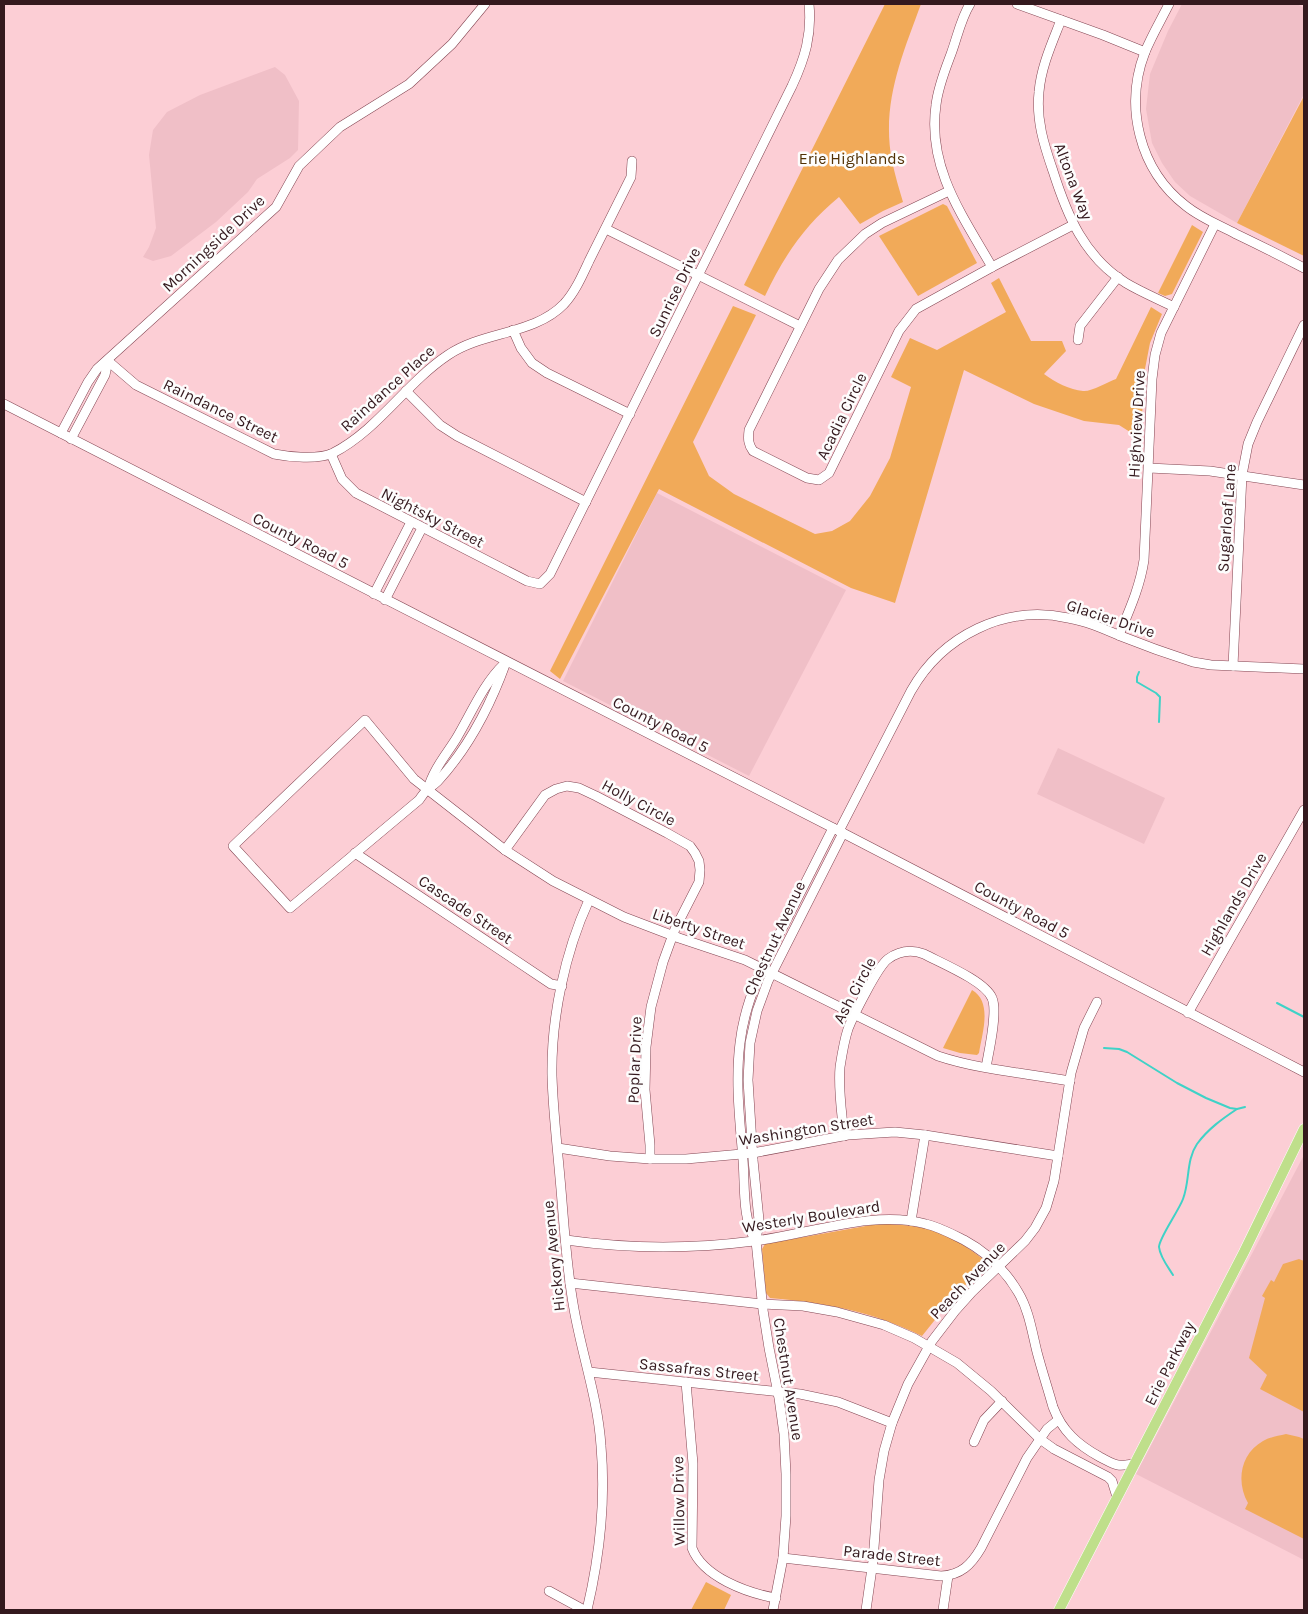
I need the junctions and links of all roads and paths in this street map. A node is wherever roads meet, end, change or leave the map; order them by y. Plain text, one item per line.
1 (485, 4) edge
2 (809, 4) edge
3 (970, 4) edge
4 (1017, 4) edge
5 (1169, 4) edge
6 (1061, 20) junction
7 (1145, 52) junction
8 (632, 161) dead end
9 (949, 190) junction
10 (1215, 224) junction
11 (1073, 225) junction
12 (606, 229) junction
13 (992, 266) junction
14 (1304, 268) edge
15 (698, 276) junction
16 (1118, 277) junction
17 (1174, 307) junction
18 (1304, 325) edge
19 (800, 326) junction
20 (513, 330) junction
21 (1078, 340) dead end
22 (108, 361) junction
23 (406, 391) junction
24 (4, 404) edge
25 (630, 414) junction
26 (60, 433) junction
27 (71, 439) junction
28 (331, 454) junction
29 (1149, 468) junction
30 (1242, 475) junction
31 (1304, 485) edge
32 (586, 502) junction
33 (411, 522) junction
34 (422, 528) junction
35 (540, 584) joint
36 (374, 594) junction
37 (385, 600) junction
38 (1119, 635) junction
39 (506, 662) junction
40 (1233, 666) junction
41 (1304, 669) edge
42 (428, 789) junction
43 (1304, 810) edge
44 (838, 831) junction
45 (505, 850) junction
46 (355, 853) junction
47 (589, 900) junction
48 (673, 936) junction
49 (762, 968) junction
50 (772, 972) junction
51 (562, 986) junction
52 (1096, 1002) dead end
53 (1188, 1013) junction
54 (856, 1015) junction
55 (986, 1067) junction
56 (1304, 1072) edge
57 (1070, 1081) junction
58 (1304, 1130) edge
59 (925, 1135) junction
60 (844, 1136) junction
61 (558, 1148) junction
62 (753, 1153) junction
63 (742, 1154) junction
64 (1058, 1156) junction
65 (650, 1159) junction
66 (911, 1221) junction
67 (566, 1240) junction
68 (756, 1241) junction
69 (999, 1267) junction
70 (570, 1283) junction
71 (762, 1304) junction
72 (928, 1346) junction
73 (589, 1372) junction
74 (686, 1382) junction
75 (778, 1392) junction
76 (1002, 1402) junction
77 (1058, 1420) junction
78 (892, 1422) junction
79 (1040, 1439) junction
80 (974, 1442) dead end
81 (1134, 1464) junction
82 (1117, 1497) junction
83 (783, 1558) junction
84 (873, 1568) junction
85 (948, 1576) junction
86 (550, 1591) dead end
87 (776, 1598) junction
88 (586, 1610) edge
89 (773, 1610) edge
90 (866, 1610) edge
91 (943, 1610) edge
92 (1059, 1610) edge

1 - 22 street, Morningside Drive
2 - 15 street, Sunrise Drive
3 - 9 street
4 - 6 street
5 - 7 street
6 - 7 street
6 - 11 street, Altona Way
7 - 10 street
8 - 12 street, Raindance Place
9 - 13 street
9 - 19 street, Acadia Circle
10 - 14 street
10 - 17 street, Highview Drive
11 - 13 street, Acadia Circle
11 - 16 street, Altona Way
12 - 15 street
12 - 20 street, Raindance Place
13 - 19 street, Acadia Circle
15 - 19 street
15 - 25 street, Sunrise Drive
16 - 17 street, Altona Way
16 - 21 street
17 - 29 street, Highview Drive
18 - 30 street, Sugarloaf Lane
20 - 23 street, Raindance Place
20 - 25 street
22 - 26 street, Morningside Drive
22 - 27 street, Morningside Drive
22 - 28 street, Raindance Street
23 - 28 street, Raindance Place
23 - 32 street
24 - 26 street, County Road 5
25 - 32 street, Sunrise Drive
26 - 27 street, County Road 5
27 - 36 street, County Road 5
28 - 33 street, Nightsky Street
29 - 30 street
29 - 38 street, Highview Drive
30 - 31 street
30 - 40 street, Sugarloaf Lane
32 - 35 street, Sunrise Drive
33 - 34 street, Nightsky Street
33 - 36 street
34 - 35 street, Nightsky Street
34 - 37 street
36 - 37 street, County Road 5
37 - 39 street, County Road 5
38 - 40 street, Glacier Drive
38 - 44 street, Glacier Drive
39 - 42 street
39 - 44 street, County Road 5
40 - 41 street, Glacier Drive
42 - 45 street, Liberty Street
42 - 46 street
42 - 46 street, Liberty Street
43 - 53 street, Highlands Drive
44 - 49 street, Chestnut Avenue
44 - 50 street, Chestnut Avenue
44 - 53 street, County Road 5
45 - 47 street, Liberty Street
45 - 48 street, Holly Circle
46 - 51 street, Cascade Street
47 - 48 street, Liberty Street
47 - 51 street, Hickory Avenue
48 - 49 street, Liberty Street
48 - 65 street, Poplar Drive
49 - 50 street, Liberty Street
49 - 63 street, Chestnut Avenue
50 - 54 street, Liberty Street
50 - 62 street, Chestnut Avenue
51 - 61 street, Hickory Avenue
52 - 57 street, Peach Avenue
53 - 56 street, County Road 5
54 - 55 street, Liberty Street
54 - 55 street, Ash Circle
54 - 60 street, Ash Circle
55 - 57 street, Liberty Street
57 - 64 street, Peach Avenue
58 - 81 main road, Erie Parkway
59 - 60 street, Washington Street
59 - 64 street, Washington Street
59 - 66 street
60 - 62 street, Washington Street
61 - 65 street, Washington Street
61 - 67 street, Hickory Avenue
62 - 63 street, Washington Street
62 - 68 street, Chestnut Avenue
63 - 65 street, Washington Street
63 - 68 street, Chestnut Avenue
64 - 69 street, Peach Avenue
66 - 68 street, Westerly Boulevard
66 - 69 street, Westerly Boulevard
67 - 68 street, Westerly Boulevard
67 - 70 street, Hickory Avenue
68 - 71 street, Chestnut Avenue
69 - 72 street, Peach Avenue
69 - 77 street, Westerly Boulevard
70 - 71 street
70 - 73 street, Hickory Avenue
71 - 72 street
71 - 75 street, Chestnut Avenue
72 - 76 street
72 - 78 street, Peach Avenue
73 - 74 street, Sassafras Street
73 - 88 street, Hickory Avenue
74 - 75 street, Sassafras Street
74 - 87 street, Willow Drive
75 - 78 street, Sassafras Street
75 - 83 street, Chestnut Avenue
76 - 79 street
76 - 80 street
77 - 79 street, Parade Street
77 - 81 street, Westerly Boulevard
78 - 84 street, Peach Avenue
79 - 82 street
79 - 85 street, Parade Street
81 - 82 main road, Erie Parkway
82 - 92 main road, Erie Parkway
83 - 84 street, Parade Street
83 - 87 street, Chestnut Avenue
84 - 85 street, Parade Street
84 - 90 street, Peach Avenue
85 - 91 street
86 - 88 street
87 - 89 street, Chestnut Avenue

